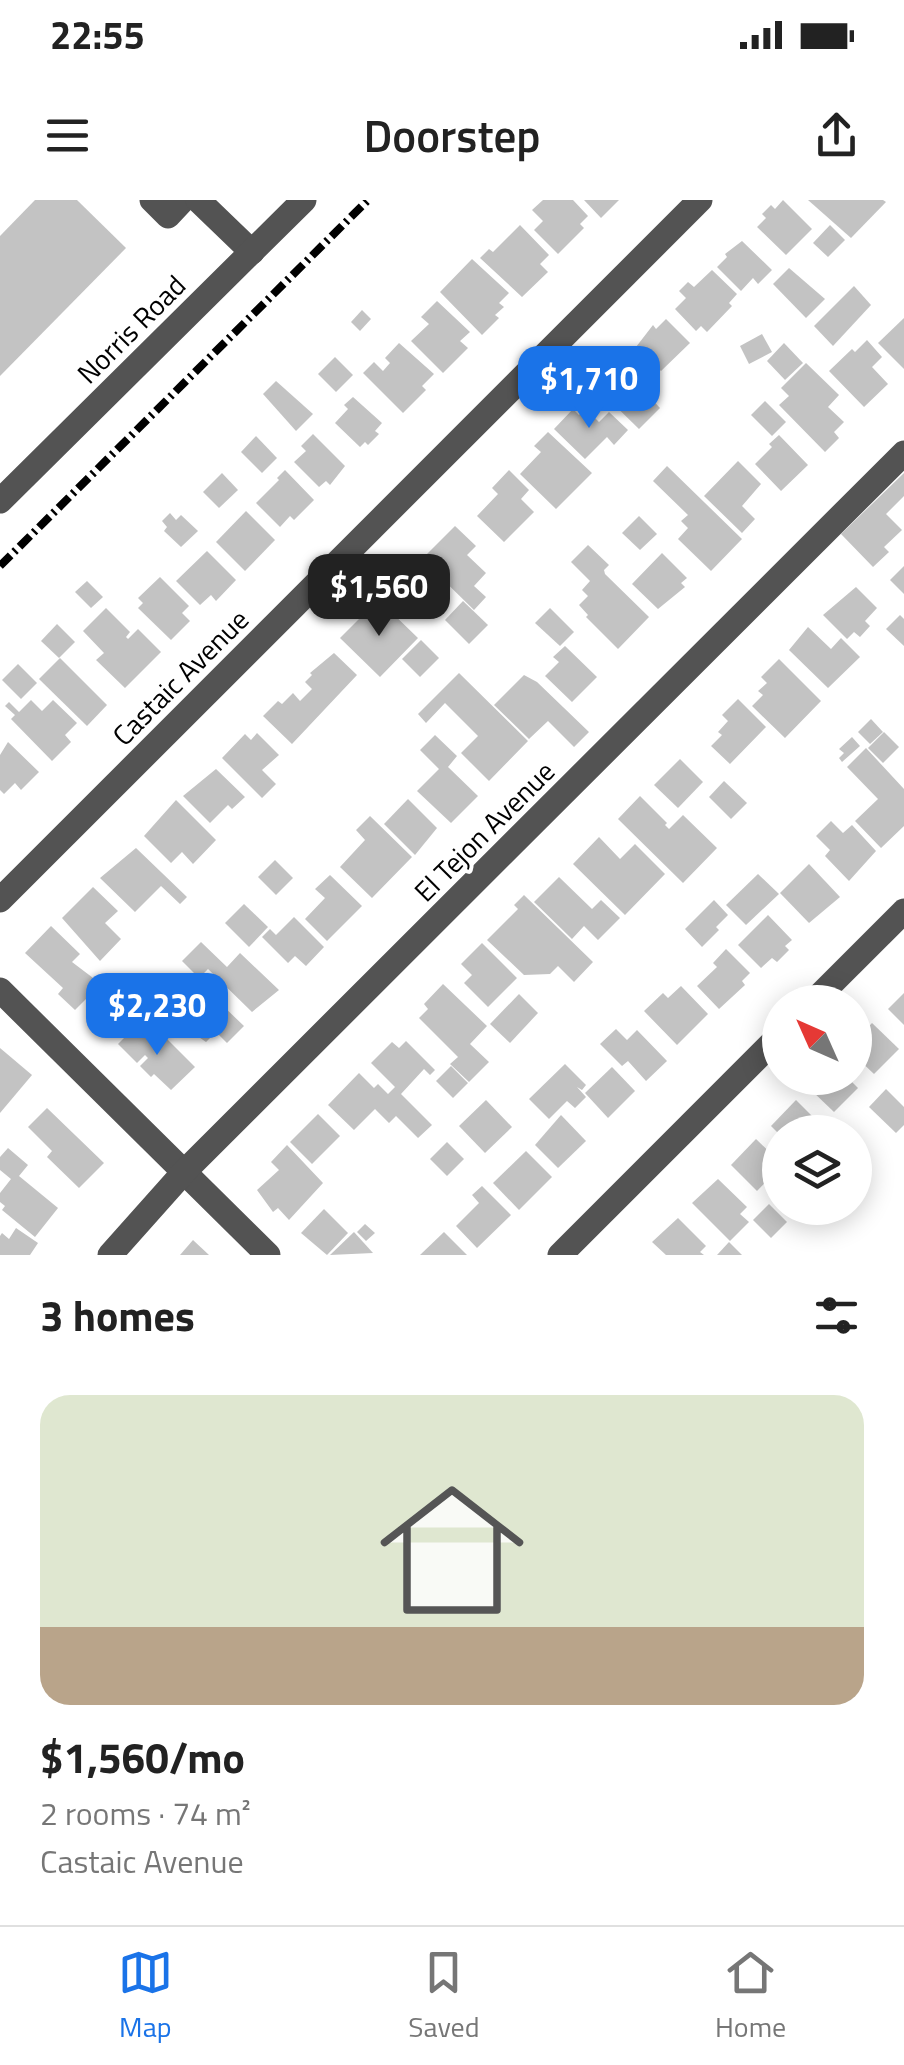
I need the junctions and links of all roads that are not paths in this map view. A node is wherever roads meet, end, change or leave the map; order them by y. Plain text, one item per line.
1 (152, 200) edge
2 (183, 200) edge
3 (198, 200) edge
4 (304, 200) edge
5 (700, 200) edge
6 (252, 252) junction
7 (904, 453) edge
8 (0, 501) edge
9 (0, 900) edge
10 (904, 912) edge
11 (830, 985) edge
12 (0, 990) edge
13 (762, 1053) edge
14 (184, 1172) junction
15 (110, 1255) edge
16 (268, 1255) edge
17 (560, 1255) edge

1 - 2 street
3 - 6 street
4 - 6 street, Norris Road
5 - 9 street, Castaic Avenue
6 - 8 street, Norris Road
7 - 14 street, El Tejon Avenue
10 - 11 street
12 - 14 street
13 - 17 street
14 - 15 street, El Tejon Avenue
14 - 16 street

